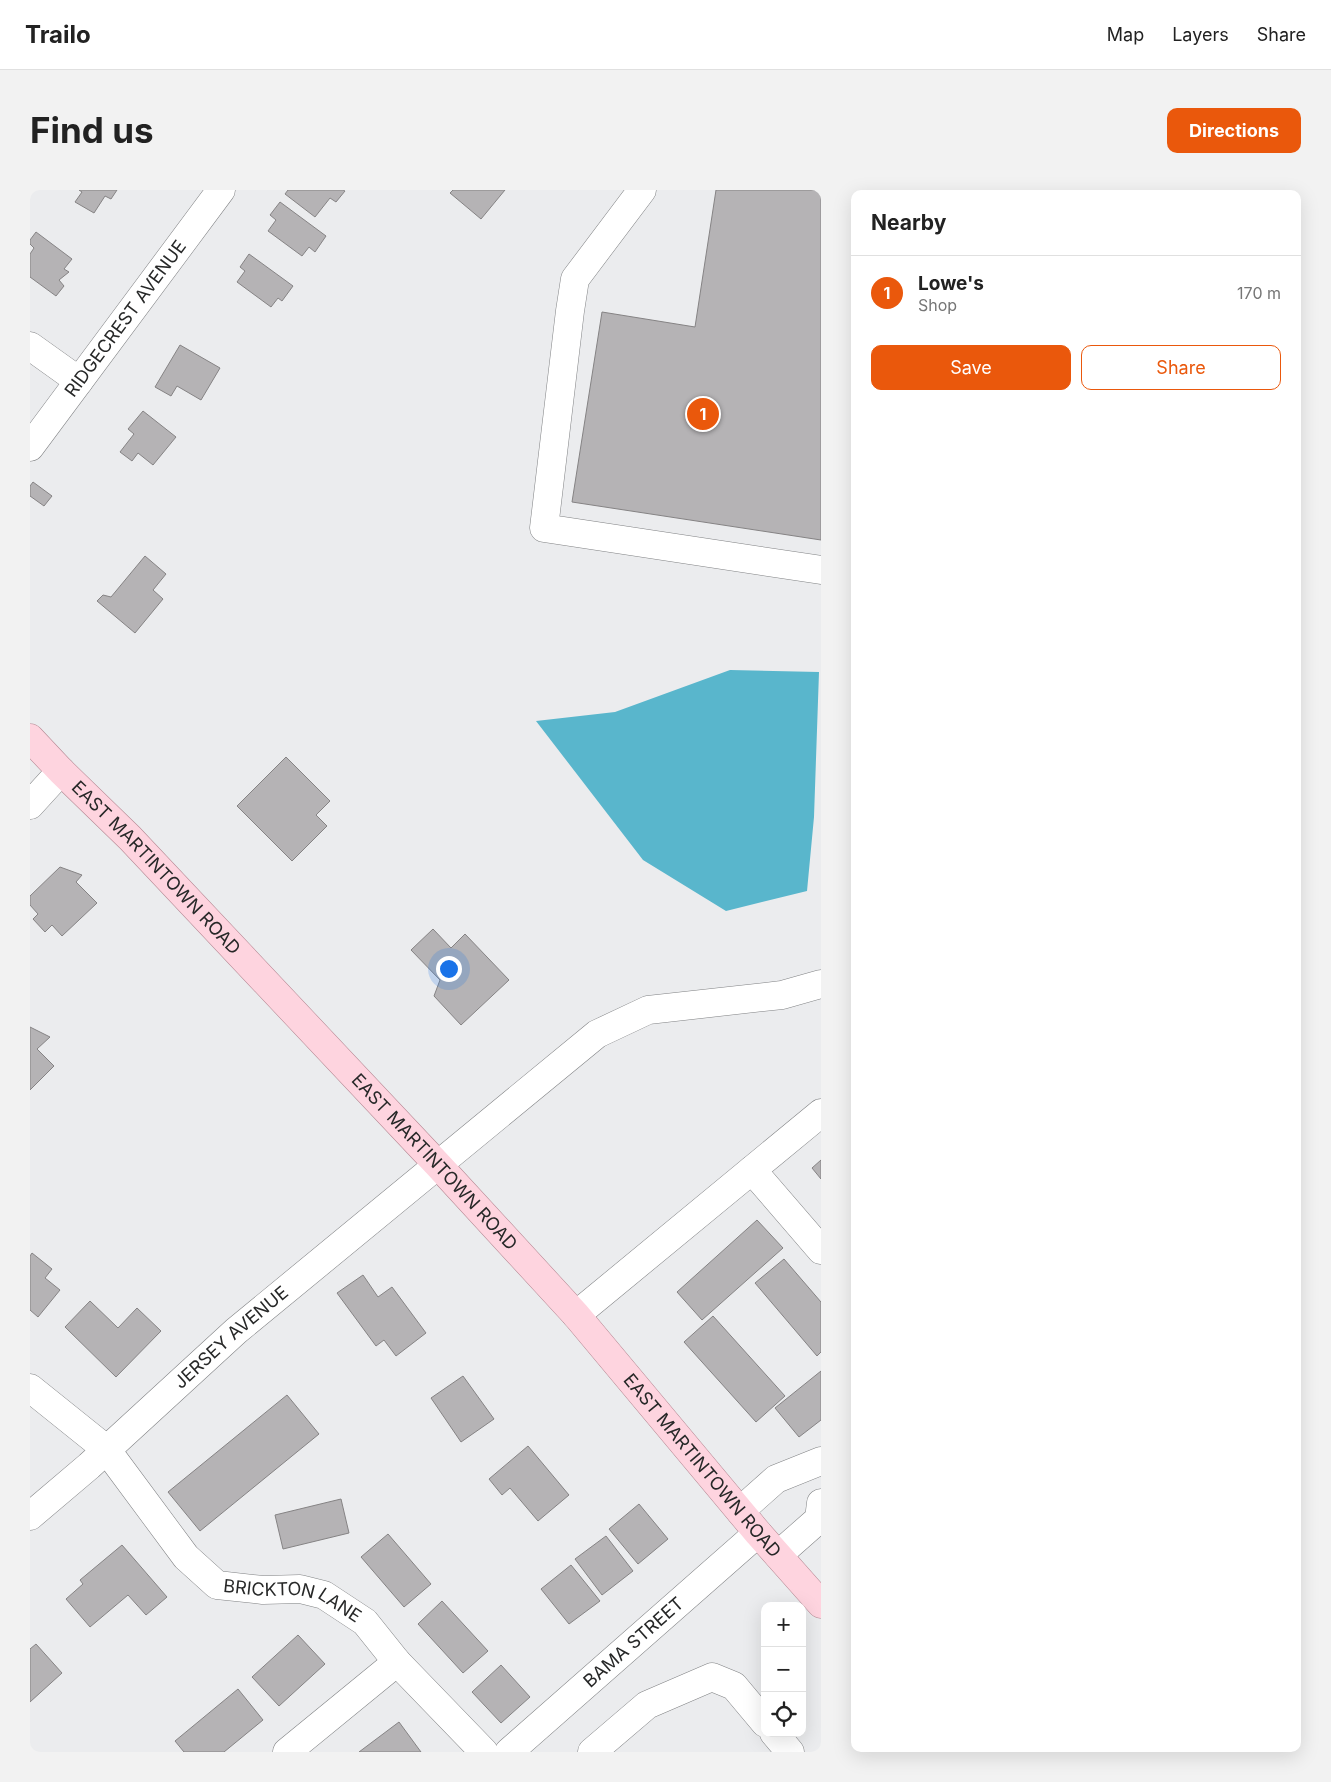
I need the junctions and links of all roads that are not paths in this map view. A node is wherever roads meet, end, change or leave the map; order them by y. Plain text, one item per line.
1 (642, 190) edge
2 (215, 192) edge
3 (30, 346) edge
4 (79, 382) junction
5 (30, 447) edge
6 (821, 570) edge
7 (30, 738) edge
8 (61, 772) junction
9 (30, 805) edge
10 (821, 984) edge
11 (821, 1113) edge
12 (439, 1166) junction
13 (752, 1170) junction
14 (821, 1250) edge
15 (576, 1315) junction
16 (30, 1388) edge
17 (106, 1449) junction
18 (821, 1466) edge
19 (821, 1503) edge
20 (740, 1511) junction
21 (30, 1516) edge
22 (758, 1533) junction
23 (778, 1555) junction
24 (821, 1604) edge
25 (397, 1662) junction
26 (761, 1717) edge
27 (777, 1737) edge
28 (287, 1752) edge
29 (484, 1752) edge
30 (510, 1752) edge
31 (592, 1752) edge
32 (790, 1752) edge

1 - 6 street
2 - 4 street, RIDGECREST AVENUE
3 - 4 street
4 - 5 street, RIDGECREST AVENUE
7 - 8 main road, EAST MARTINTOWN ROAD
8 - 9 street
8 - 12 main road, EAST MARTINTOWN ROAD
10 - 12 street, JERSEY AVENUE
11 - 13 street
12 - 15 main road, EAST MARTINTOWN ROAD
12 - 17 street, JERSEY AVENUE
13 - 14 street
13 - 15 street
15 - 20 main road, EAST MARTINTOWN ROAD
16 - 17 street, BRICKTON LANE
17 - 21 street, JERSEY AVENUE
17 - 25 street, BRICKTON LANE
18 - 20 street
19 - 23 street
20 - 22 main road, EAST MARTINTOWN ROAD
22 - 23 main road, EAST MARTINTOWN ROAD
22 - 30 street, BAMA STREET
23 - 24 main road, EAST MARTINTOWN ROAD
25 - 28 street
25 - 29 street, BRICKTON LANE
26 - 31 street
27 - 32 street

